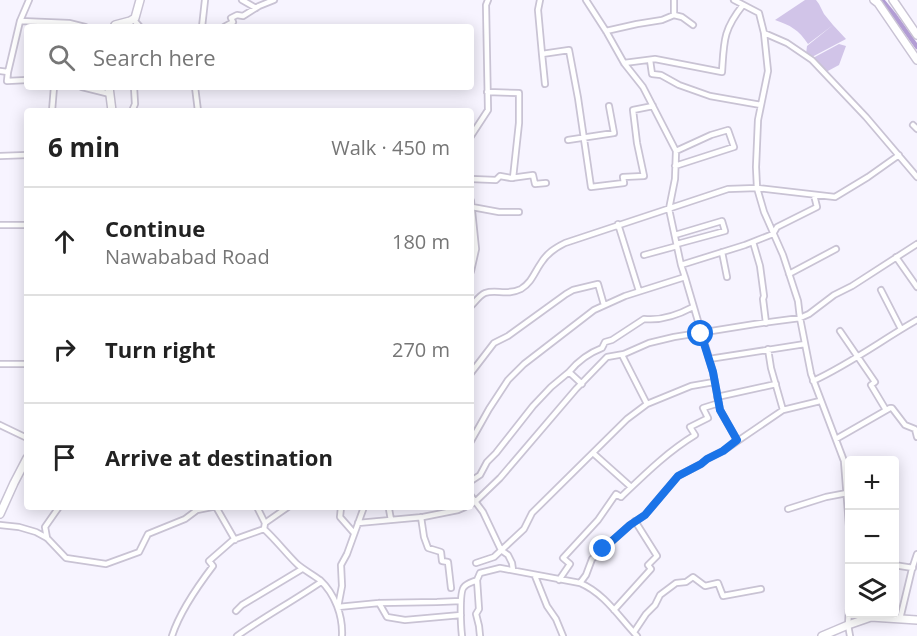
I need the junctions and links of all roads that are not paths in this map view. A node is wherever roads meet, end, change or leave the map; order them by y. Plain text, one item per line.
1 (29, 0) edge
2 (140, 0) edge
3 (205, 0) edge
4 (242, 0) edge
5 (274, 0) edge
6 (488, 0) edge
7 (540, 0) edge
8 (586, 0) edge
9 (674, 0) edge
10 (734, 0) edge
11 (874, 0) edge
12 (893, 0) edge
13 (266, 2) edge
14 (743, 5) junction
15 (256, 8) junction
16 (674, 15) junction
17 (133, 19) junction
18 (20, 21) junction
19 (73, 24) edge
20 (118, 24) edge
21 (137, 24) edge
22 (202, 24) edge
23 (229, 24) edge
24 (693, 25) dead end
25 (606, 31) junction
26 (764, 33) junction
27 (917, 35) edge
28 (542, 54) junction
29 (650, 60) junction
30 (917, 60) edge
31 (624, 63) junction
32 (0, 71) edge
33 (8, 72) junction
34 (24, 80) edge
35 (545, 84) dead end
36 (54, 90) edge
37 (134, 90) edge
38 (195, 90) edge
39 (109, 91) edge
40 (488, 93) junction
41 (761, 105) junction
42 (609, 106) dead end
43 (653, 106) junction
44 (52, 108) edge
45 (112, 108) edge
46 (133, 108) edge
47 (198, 108) edge
48 (474, 131) edge
49 (584, 138) junction
50 (568, 140) dead end
51 (676, 151) junction
52 (899, 154) junction
53 (24, 155) edge
54 (0, 156) edge
55 (917, 165) edge
56 (675, 166) junction
57 (912, 171) junction
58 (917, 177) edge
59 (513, 178) junction
60 (474, 179) edge
61 (546, 183) dead end
62 (758, 188) junction
63 (814, 195) junction
64 (474, 207) edge
65 (669, 209) junction
66 (519, 212) dead end
67 (618, 224) junction
68 (0, 225) edge
69 (24, 225) edge
70 (474, 228) edge
71 (773, 234) junction
72 (675, 235) junction
73 (753, 242) junction
74 (917, 244) edge
75 (677, 245) junction
76 (836, 249) dead end
77 (722, 252) junction
78 (644, 255) dead end
79 (896, 257) junction
80 (474, 258) edge
81 (681, 265) junction
82 (789, 274) junction
83 (685, 277) junction
84 (727, 277) dead end
85 (917, 287) edge
86 (881, 290) dead end
87 (639, 291) junction
88 (474, 303) edge
89 (604, 305) junction
90 (693, 307) junction
91 (800, 318) junction
92 (917, 320) edge
93 (766, 323) junction
94 (901, 329) junction
95 (840, 331) dead end
96 (701, 334) junction
97 (805, 344) junction
98 (768, 350) junction
99 (622, 355) junction
100 (858, 358) junction
101 (709, 359) junction
102 (0, 364) edge
103 (24, 364) edge
104 (474, 369) edge
105 (569, 372) junction
106 (813, 381) junction
107 (714, 382) junction
108 (582, 384) junction
109 (776, 384) junction
110 (717, 397) junction
111 (820, 401) junction
112 (719, 403) junction
113 (647, 404) junction
114 (783, 410) junction
115 (886, 410) junction
116 (0, 425) edge
117 (474, 436) edge
118 (24, 437) edge
119 (917, 437) edge
120 (836, 439) junction
121 (737, 440) junction
122 (593, 453) junction
123 (24, 464) edge
124 (845, 470) edge
125 (474, 479) edge
126 (631, 487) junction
127 (845, 496) edge
128 (474, 502) edge
129 (474, 504) edge
130 (788, 509) dead end
131 (57, 510) edge
132 (197, 510) edge
133 (216, 510) edge
134 (258, 510) edge
135 (284, 510) edge
136 (341, 510) edge
137 (363, 510) edge
138 (389, 510) edge
139 (458, 510) edge
140 (0, 514) edge
141 (421, 517) junction
142 (391, 520) junction
143 (635, 521) junction
144 (358, 523) junction
145 (0, 525) edge
146 (264, 526) junction
147 (354, 533) junction
148 (47, 538) junction
149 (235, 540) junction
150 (501, 550) junction
151 (917, 554) edge
152 (476, 562) dead end
153 (899, 566) edge
154 (912, 568) junction
155 (302, 569) junction
156 (513, 570) junction
157 (535, 576) junction
158 (477, 580) junction
159 (560, 580) junction
160 (321, 582) junction
161 (580, 583) junction
162 (451, 588) dead end
163 (761, 589) dead end
164 (461, 601) junction
165 (379, 603) junction
166 (338, 607) junction
167 (614, 610) junction
168 (236, 611) dead end
169 (461, 615) junction
170 (848, 618) edge
171 (900, 619) junction
172 (917, 620) edge
173 (848, 625) junction
174 (635, 634) edge
175 (172, 636) edge
176 (237, 636) edge
177 (342, 636) edge
178 (462, 636) edge
179 (480, 636) edge
180 (563, 636) edge
181 (822, 636) edge
182 (850, 636) edge

1 - 18 street
2 - 17 main road
3 - 22 street
4 - 15 street
5 - 13 street
6 - 40 street
7 - 28 street
8 - 25 street
9 - 16 street
10 - 14 street
11 - 30 main road
12 - 27 main road
13 - 15 street
14 - 26 street
14 - 29 street
15 - 23 street
16 - 24 street
16 - 25 street
17 - 20 main road
17 - 21 street
18 - 19 street
18 - 33 street
25 - 31 street
26 - 41 street
26 - 52 street
28 - 35 street
28 - 49 street
29 - 31 street
29 - 41 street
31 - 43 street
32 - 33 street
33 - 34 street
36 - 44 street
37 - 46 street
38 - 47 street
39 - 45 main road
40 - 48 street
40 - 59 street
41 - 62 street
42 - 49 street
43 - 49 street
43 - 51 street
49 - 50 street
51 - 56 street
51 - 56 street
52 - 57 street
52 - 63 street
53 - 54 street
55 - 57 street
56 - 65 street
57 - 58 street
59 - 60 street
59 - 61 street
62 - 63 street
62 - 65 street
62 - 71 street
63 - 71 street
64 - 66 street
65 - 67 street
65 - 72 street
67 - 87 street
67 - 88 street
68 - 69 street
70 - 80 street
71 - 73 street
71 - 82 street
72 - 75 street
72 - 75 street
73 - 77 street
73 - 93 street
74 - 79 street
75 - 78 street
75 - 81 street
76 - 82 street
77 - 81 street
77 - 84 street
79 - 85 street
79 - 91 street
81 - 83 street
82 - 91 street
83 - 87 street
83 - 90 street
86 - 94 street
87 - 89 street
89 - 104 street
89 - 117 street
90 - 96 street
90 - 105 street
91 - 93 street
91 - 97 street
92 - 94 street
93 - 96 street
94 - 100 street
95 - 100 street
96 - 99 street
96 - 101 street
97 - 98 street
97 - 106 street
98 - 101 street
98 - 109 street
99 - 108 street
99 - 113 street
100 - 106 street
100 - 115 street
101 - 107 street
102 - 103 street
105 - 108 street
105 - 125 street
106 - 111 street
107 - 110 street
107 - 113 street
108 - 128 street
109 - 110 street
109 - 114 street
110 - 112 street
111 - 114 street
111 - 120 street
112 - 121 street
112 - 126 street
113 - 122 street
114 - 121 street
115 - 119 street
115 - 120 street
116 - 118 street
120 - 124 street
121 - 143 street
122 - 126 street
122 - 150 street
123 - 140 main road
126 - 159 street
127 - 130 street
129 - 150 street
131 - 148 street
132 - 148 street
133 - 149 street
134 - 146 street
135 - 146 street
136 - 147 street
137 - 144 street
138 - 142 street
139 - 141 street
141 - 142 street
141 - 162 street
142 - 144 street
143 - 161 street
143 - 167 street
144 - 147 street
145 - 148 street
146 - 149 street
146 - 155 street
147 - 166 street
149 - 175 street
150 - 152 street
150 - 156 street
151 - 154 street
153 - 154 street
154 - 171 street
155 - 160 street
155 - 168 street
156 - 157 street
156 - 158 street
157 - 159 street
157 - 180 street
158 - 164 street
158 - 179 street
159 - 161 street
160 - 166 street
160 - 176 street
161 - 167 street
163 - 174 street
164 - 165 street
164 - 169 street
165 - 166 street
165 - 169 street
166 - 177 street
167 - 174 street
169 - 178 street
170 - 173 street
171 - 172 main road
171 - 173 main road
173 - 181 main road
173 - 182 street

